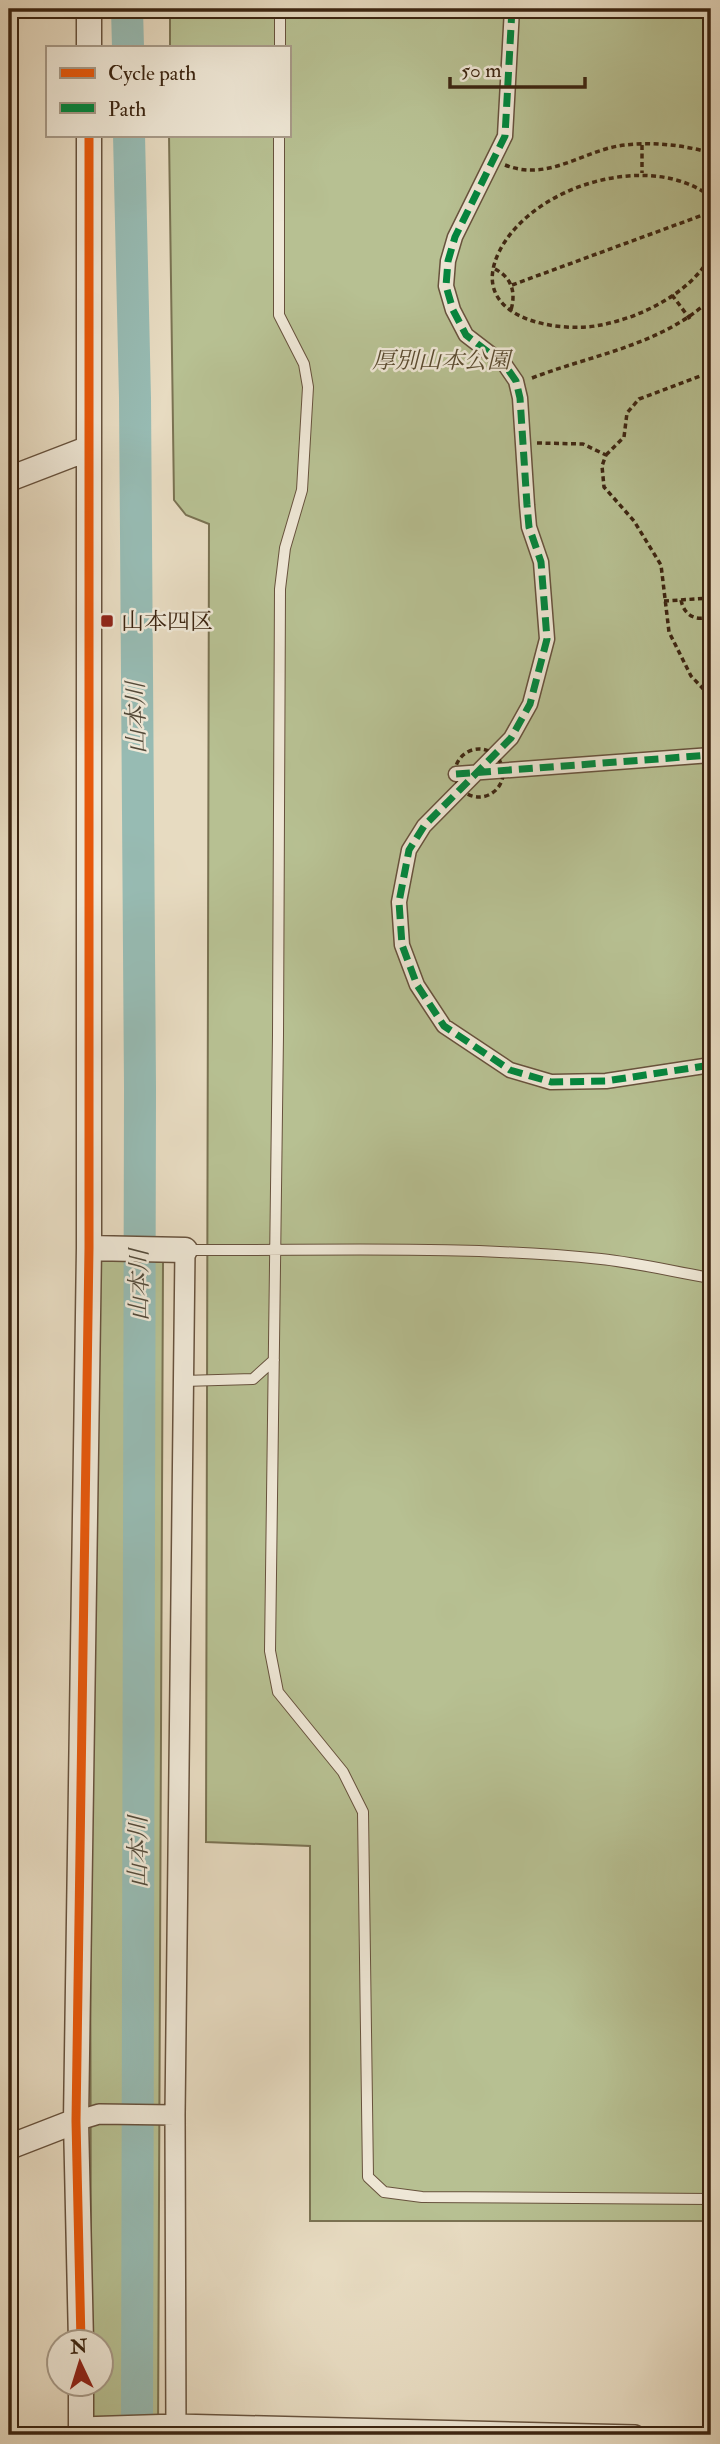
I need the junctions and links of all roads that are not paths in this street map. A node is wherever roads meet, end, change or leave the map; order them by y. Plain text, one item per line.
1 (89, 9) edge
2 (281, 9) edge
3 (512, 9) edge
4 (89, 46) edge
5 (280, 46) edge
6 (89, 136) edge
7 (279, 136) edge
8 (87, 449) junction
9 (9, 479) edge
10 (711, 755) edge
11 (477, 773) junction
12 (456, 774) dead end
13 (711, 1065) edge
14 (89, 1248) junction
15 (178, 1250) junction
16 (274, 1251) junction
17 (711, 1278) edge
18 (274, 1360) junction
19 (183, 1381) junction
20 (169, 2114) junction
21 (76, 2121) junction
22 (9, 2147) edge
23 (711, 2199) edge
24 (81, 2328) edge
25 (81, 2398) edge
26 (172, 2428) edge
27 (81, 2431) edge
28 (635, 2435) edge

1 - 4 street
2 - 5 lane
3 - 11 street
6 - 8 street
7 - 16 lane
8 - 9 street
8 - 14 street
10 - 11 street
11 - 12 street
11 - 13 street
14 - 15 street
14 - 21 street
15 - 16 lane
15 - 19 street
16 - 17 lane
16 - 18 lane
18 - 19 lane
18 - 23 lane
19 - 20 street
20 - 21 street
20 - 26 street
21 - 22 street
21 - 24 street
25 - 27 street
26 - 27 street
26 - 28 street

